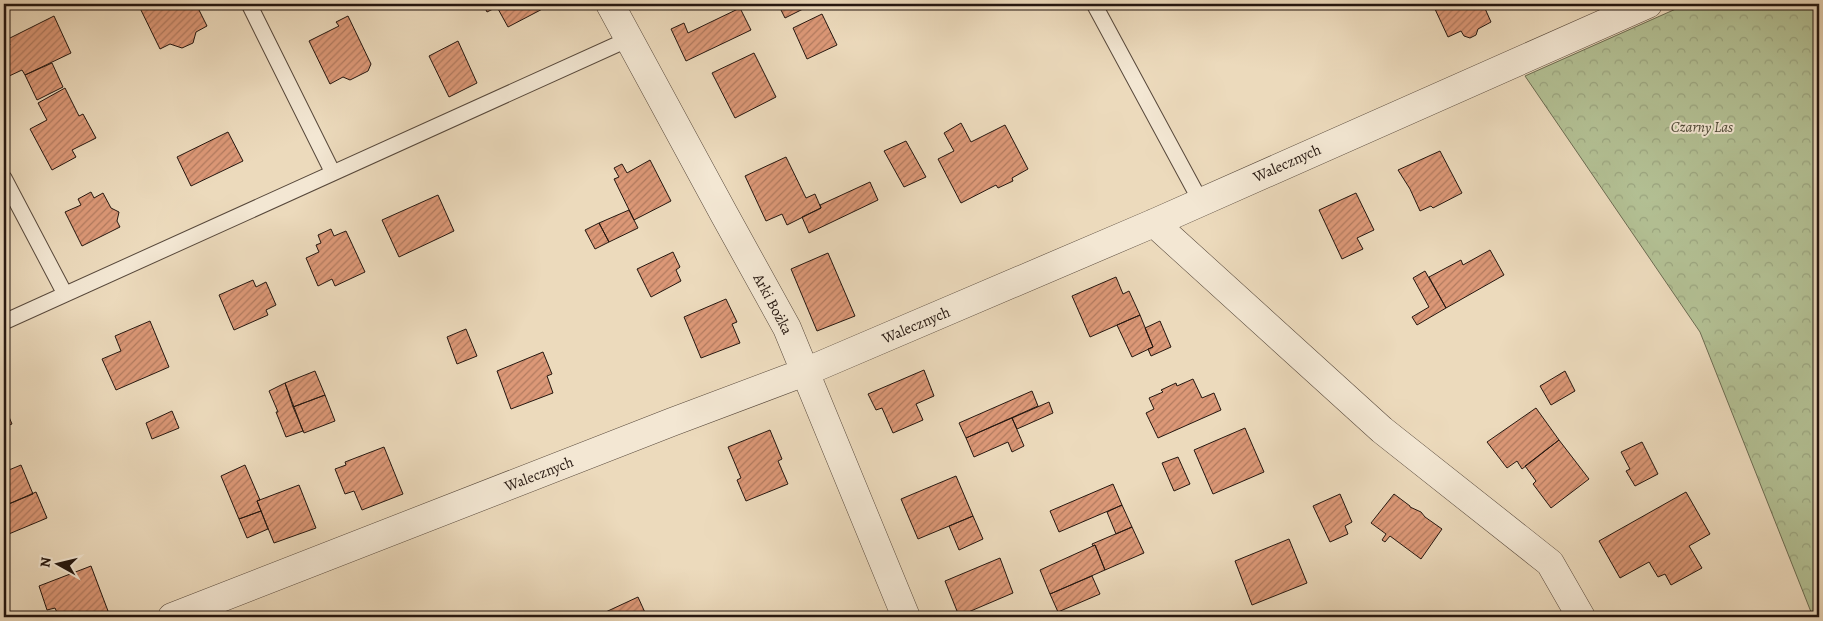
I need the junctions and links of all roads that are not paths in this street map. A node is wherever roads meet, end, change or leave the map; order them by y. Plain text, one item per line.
1 (249, 4) edge
2 (610, 4) edge
3 (1094, 4) edge
4 (1648, 4) edge
5 (629, 39) junction
6 (333, 173) junction
7 (4, 178) edge
8 (1201, 202) junction
9 (1154, 223) junction
10 (65, 294) junction
11 (4, 322) edge
12 (805, 372) junction
13 (180, 616) edge
14 (906, 617) edge
15 (1581, 617) edge

1 - 6 lane
2 - 5 street, Arki Bożka
3 - 8 lane
4 - 8 street, Walecznych
5 - 6 lane
5 - 12 street, Arki Bożka
6 - 10 lane
7 - 10 lane
8 - 9 street, Walecznych
9 - 12 street, Walecznych
9 - 15 street
10 - 11 lane
12 - 13 street, Walecznych
12 - 14 street, Arki Bożka

